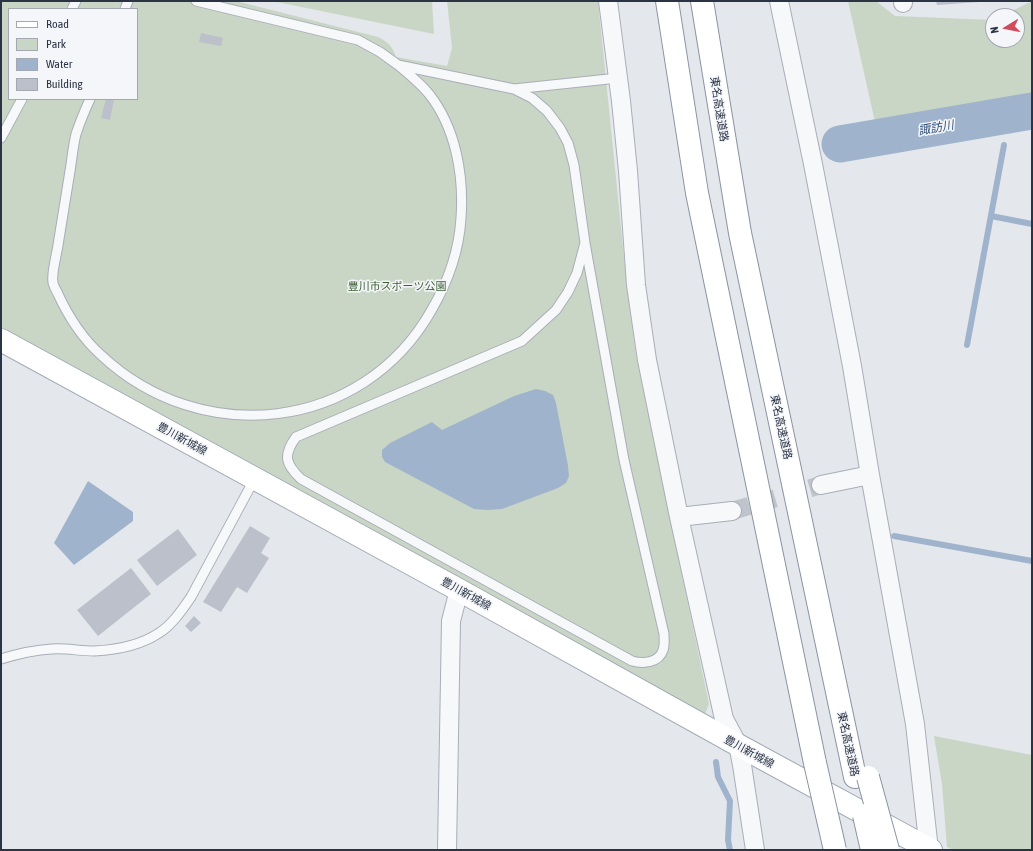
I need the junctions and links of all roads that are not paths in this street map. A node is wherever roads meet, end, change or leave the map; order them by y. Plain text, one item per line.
1 (196, 1) edge
2 (608, 1) edge
3 (667, 1) edge
4 (702, 1) edge
5 (779, 1) edge
6 (398, 65) junction
7 (618, 78) junction
8 (514, 89) junction
9 (21, 100) edge
10 (90, 100) edge
11 (1, 138) edge
12 (585, 243) junction
13 (1, 340) edge
14 (870, 475) junction
15 (255, 478) junction
16 (820, 485) tunnel mouth
17 (732, 511) tunnel mouth
18 (679, 517) junction
19 (459, 590) junction
20 (1, 659) edge
21 (738, 746) junction
22 (862, 777) junction
23 (447, 850) edge
24 (755, 850) edge
25 (836, 850) edge
26 (872, 850) edge
27 (888, 850) edge
28 (930, 850) edge

1 - 6 lane
2 - 7 street
3 - 25 main road, bridge
4 - 22 main road, 東名高速道路
5 - 14 street
6 - 8 lane
6 - 10 lane
7 - 8 lane
7 - 18 street
8 - 12 lane
9 - 11 lane
12 - 12 lane
13 - 15 main road, 豊川新城線
14 - 16 street
14 - 28 street
15 - 19 main road, 豊川新城線
15 - 20 lane
17 - 18 street
18 - 21 street
19 - 21 main road, 豊川新城線
19 - 23 street
21 - 24 street
21 - 28 main road, 豊川新城線
22 - 26 main road, 東名高速道路, bridge
22 - 27 main road, bridge

